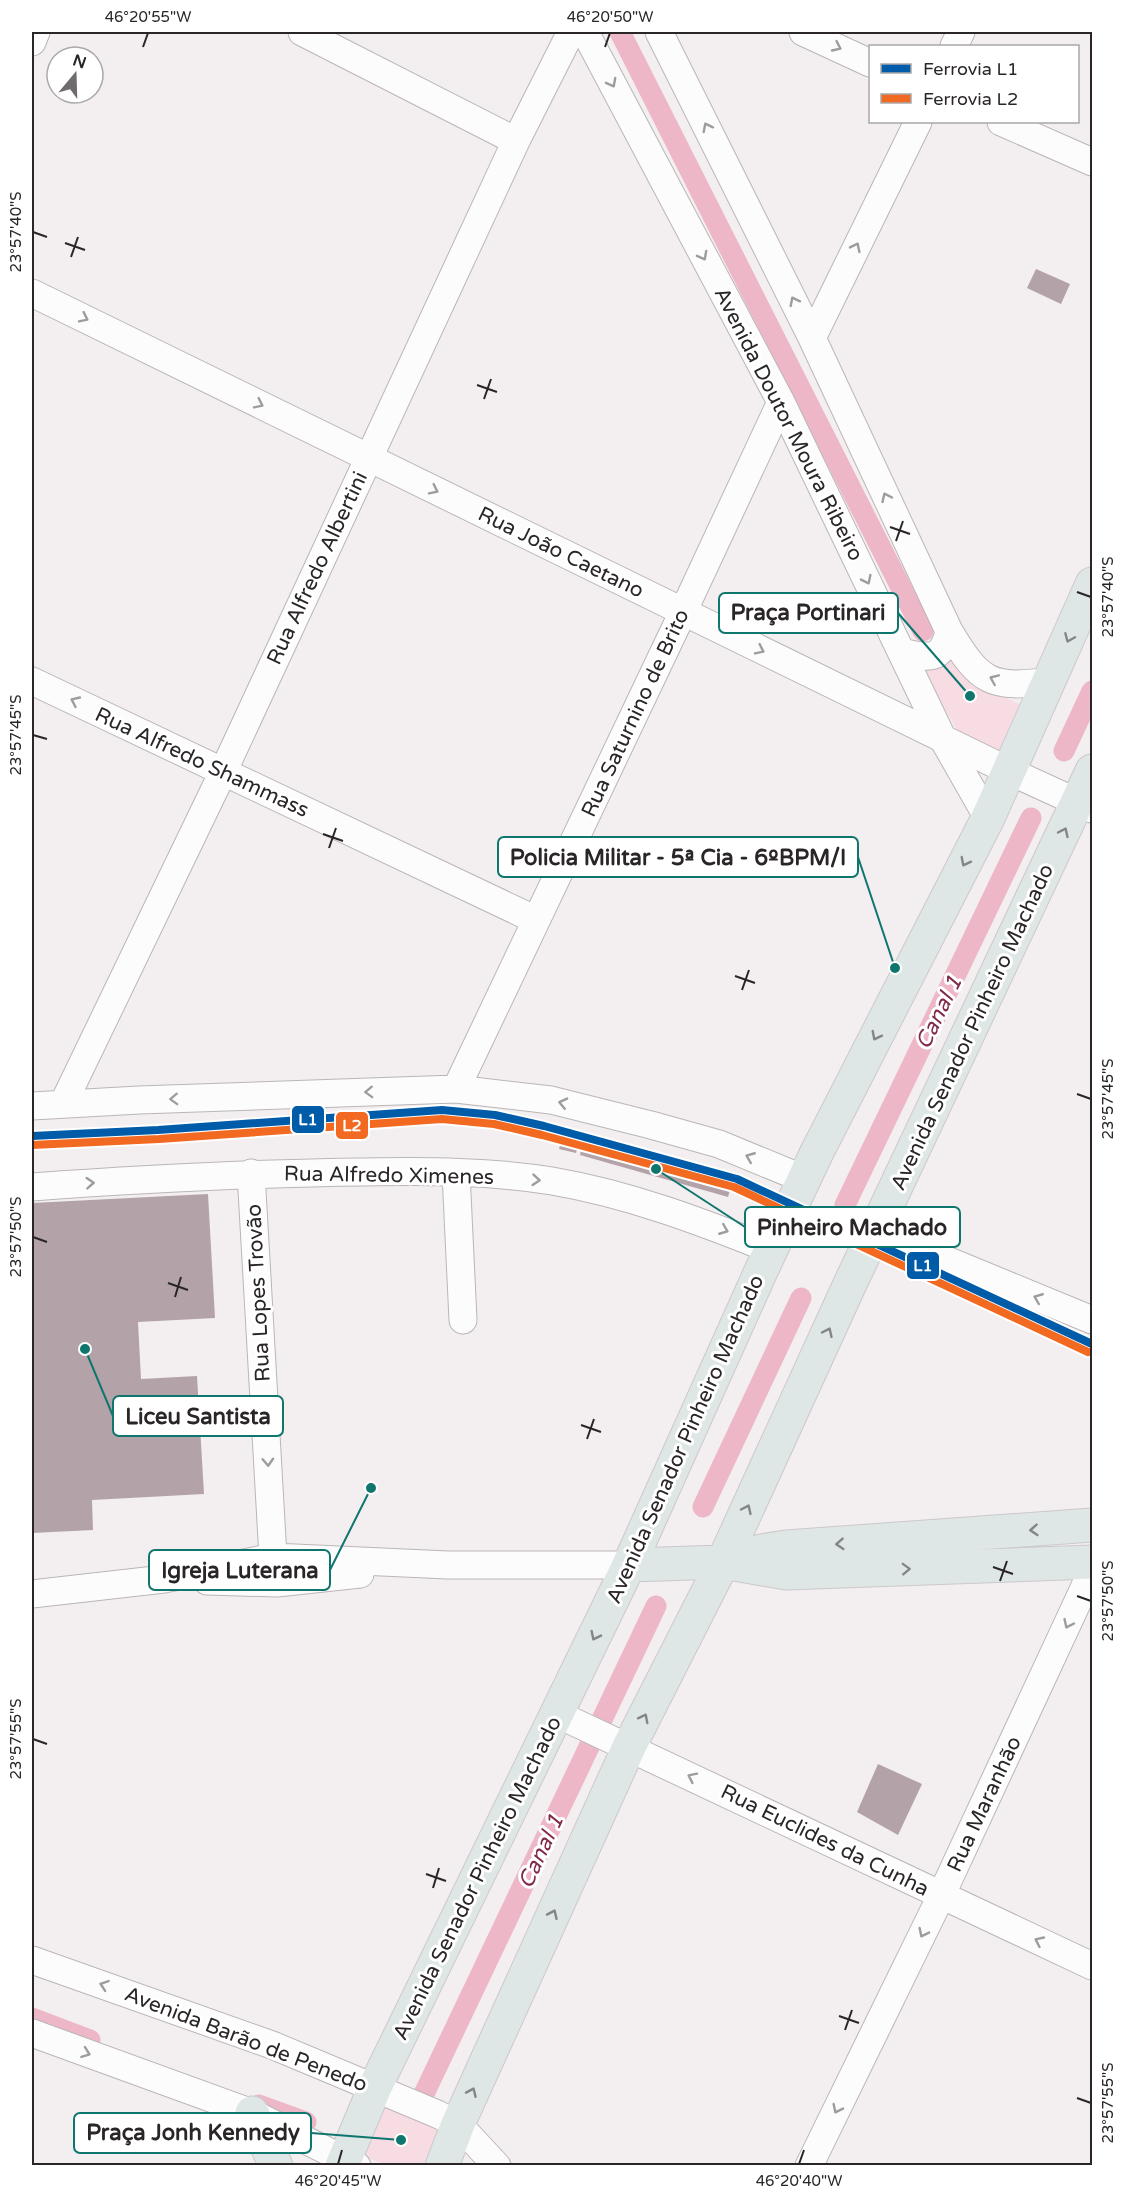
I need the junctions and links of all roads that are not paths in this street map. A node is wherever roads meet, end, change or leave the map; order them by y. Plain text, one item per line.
1 (36, 32) edge
2 (302, 32) edge
3 (571, 32) edge
4 (585, 32) edge
5 (659, 32) edge
6 (803, 32) edge
7 (32, 42) edge
8 (869, 63) edge
9 (918, 123) edge
10 (1003, 123) edge
11 (516, 141) junction
12 (1092, 162) edge
13 (32, 293) edge
14 (812, 338) junction
15 (781, 402) junction
16 (369, 458) junction
17 (1092, 584) edge
18 (683, 612) junction
19 (949, 631) junction
20 (902, 652) junction
21 (32, 681) edge
22 (1051, 681) junction
23 (942, 739) junction
24 (1092, 771) edge
25 (223, 772) junction
26 (1014, 774) junction
27 (1079, 803) edge
28 (987, 818) junction
29 (536, 920) junction
30 (456, 1089) junction
31 (63, 1104) junction
32 (32, 1106) edge
33 (251, 1173) junction
34 (456, 1173) junction
35 (804, 1179) junction
36 (32, 1187) edge
37 (876, 1231) junction
38 (772, 1250) junction
39 (464, 1320) dead end
40 (1092, 1320) edge
41 (1092, 1525) edge
42 (273, 1557) junction
43 (723, 1562) junction
44 (1092, 1562) edge
45 (629, 1564) junction
46 (448, 1565) junction
47 (1092, 1571) edge
48 (164, 1579) junction
49 (32, 1583) edge
50 (277, 1583) junction
51 (70, 1589) junction
52 (32, 1594) edge
53 (562, 1717) junction
54 (617, 1742) junction
55 (941, 1896) junction
56 (32, 1960) edge
57 (1092, 1966) edge
58 (32, 2033) edge
59 (379, 2089) junction
60 (252, 2113) junction
61 (447, 2119) junction
62 (349, 2164) edge
63 (276, 2166) edge
64 (442, 2166) edge
65 (497, 2166) edge
66 (809, 2166) edge

1 - 7 street
2 - 11 street
3 - 11 street, Rua Alfredo Albertini
4 -> 15 street, Avenida Doutor Moura Ribeiro
14 -> 5 street
6 -> 8 street
14 -> 9 street
10 - 12 street
11 - 16 street, Rua Alfredo Albertini
13 -> 16 street, Rua João Caetano
19 -> 14 street
15 - 18 street, Rua Saturnino de Brito
15 -> 20 street, Avenida Doutor Moura Ribeiro
16 -> 18 street, Rua João Caetano
16 - 25 street, Rua Alfredo Albertini
17 -> 22 main road, Avenida Senador Pinheiro Machado
18 -> 23 street, Rua João Caetano
18 - 29 street, Rua Saturnino de Brito
19 - 20 street
22 -> 19 street
20 - 23 street, Avenida Doutor Moura Ribeiro
25 -> 21 street, Rua Alfredo Shammass
22 - 26 main road, Avenida Senador Pinheiro Machado
23 - 26 street, Rua João Caetano
23 - 28 street, Avenida Doutor Moura Ribeiro
24 - 27 main road, Avenida Senador Pinheiro Machado
25 - 29 street, Rua Alfredo Shammass
25 - 31 street, Rua Alfredo Albertini
26 - 27 street, Rua João Caetano
26 - 28 main road, Avenida Senador Pinheiro Machado
37 -> 27 main road, Avenida Senador Pinheiro Machado
28 -> 35 main road, Avenida Senador Pinheiro Machado
29 - 30 street, Rua Saturnino de Brito
30 -> 31 street
35 -> 30 street
31 - 32 street
33 - 34 street, Rua Alfredo Ximenes
36 -> 33 street, Rua Alfredo Ximenes
33 -> 42 street, Rua Lopes Trovão
34 -> 38 street, Rua Alfredo Ximenes
34 - 39 street
35 - 38 main road, Avenida Senador Pinheiro Machado
40 -> 37 street
43 -> 37 main road, Avenida Senador Pinheiro Machado
38 - 45 main road, Avenida Senador Pinheiro Machado
41 -> 43 main road
42 - 46 street
42 - 48 street
42 - 50 street, Rua Lopes Trovão
43 -> 44 main road
43 - 45 main road
54 -> 43 main road, Avenida Senador Pinheiro Machado
45 - 46 street
45 -> 53 main road, Avenida Senador Pinheiro Machado
46 - 50 street
47 -> 55 street, Rua Maranhão
48 - 50 street
48 - 51 street
49 - 51 street
51 - 52 street
53 - 54 street, Rua Euclides da Cunha
53 - 59 main road, Avenida Senador Pinheiro Machado
55 -> 54 street, Rua Euclides da Cunha
61 -> 54 main road, Avenida Senador Pinheiro Machado
57 -> 55 street, Rua Euclides da Cunha
55 -> 66 street, Rua Maranhão
59 -> 56 street, Avenida Barão de Penedo
58 -> 60 street
59 - 61 street, Avenida Barão de Penedo
59 - 62 main road, Avenida Senador Pinheiro Machado
60 - 62 street
60 - 63 main road
61 - 64 main road, Avenida Senador Pinheiro Machado
61 - 65 street

